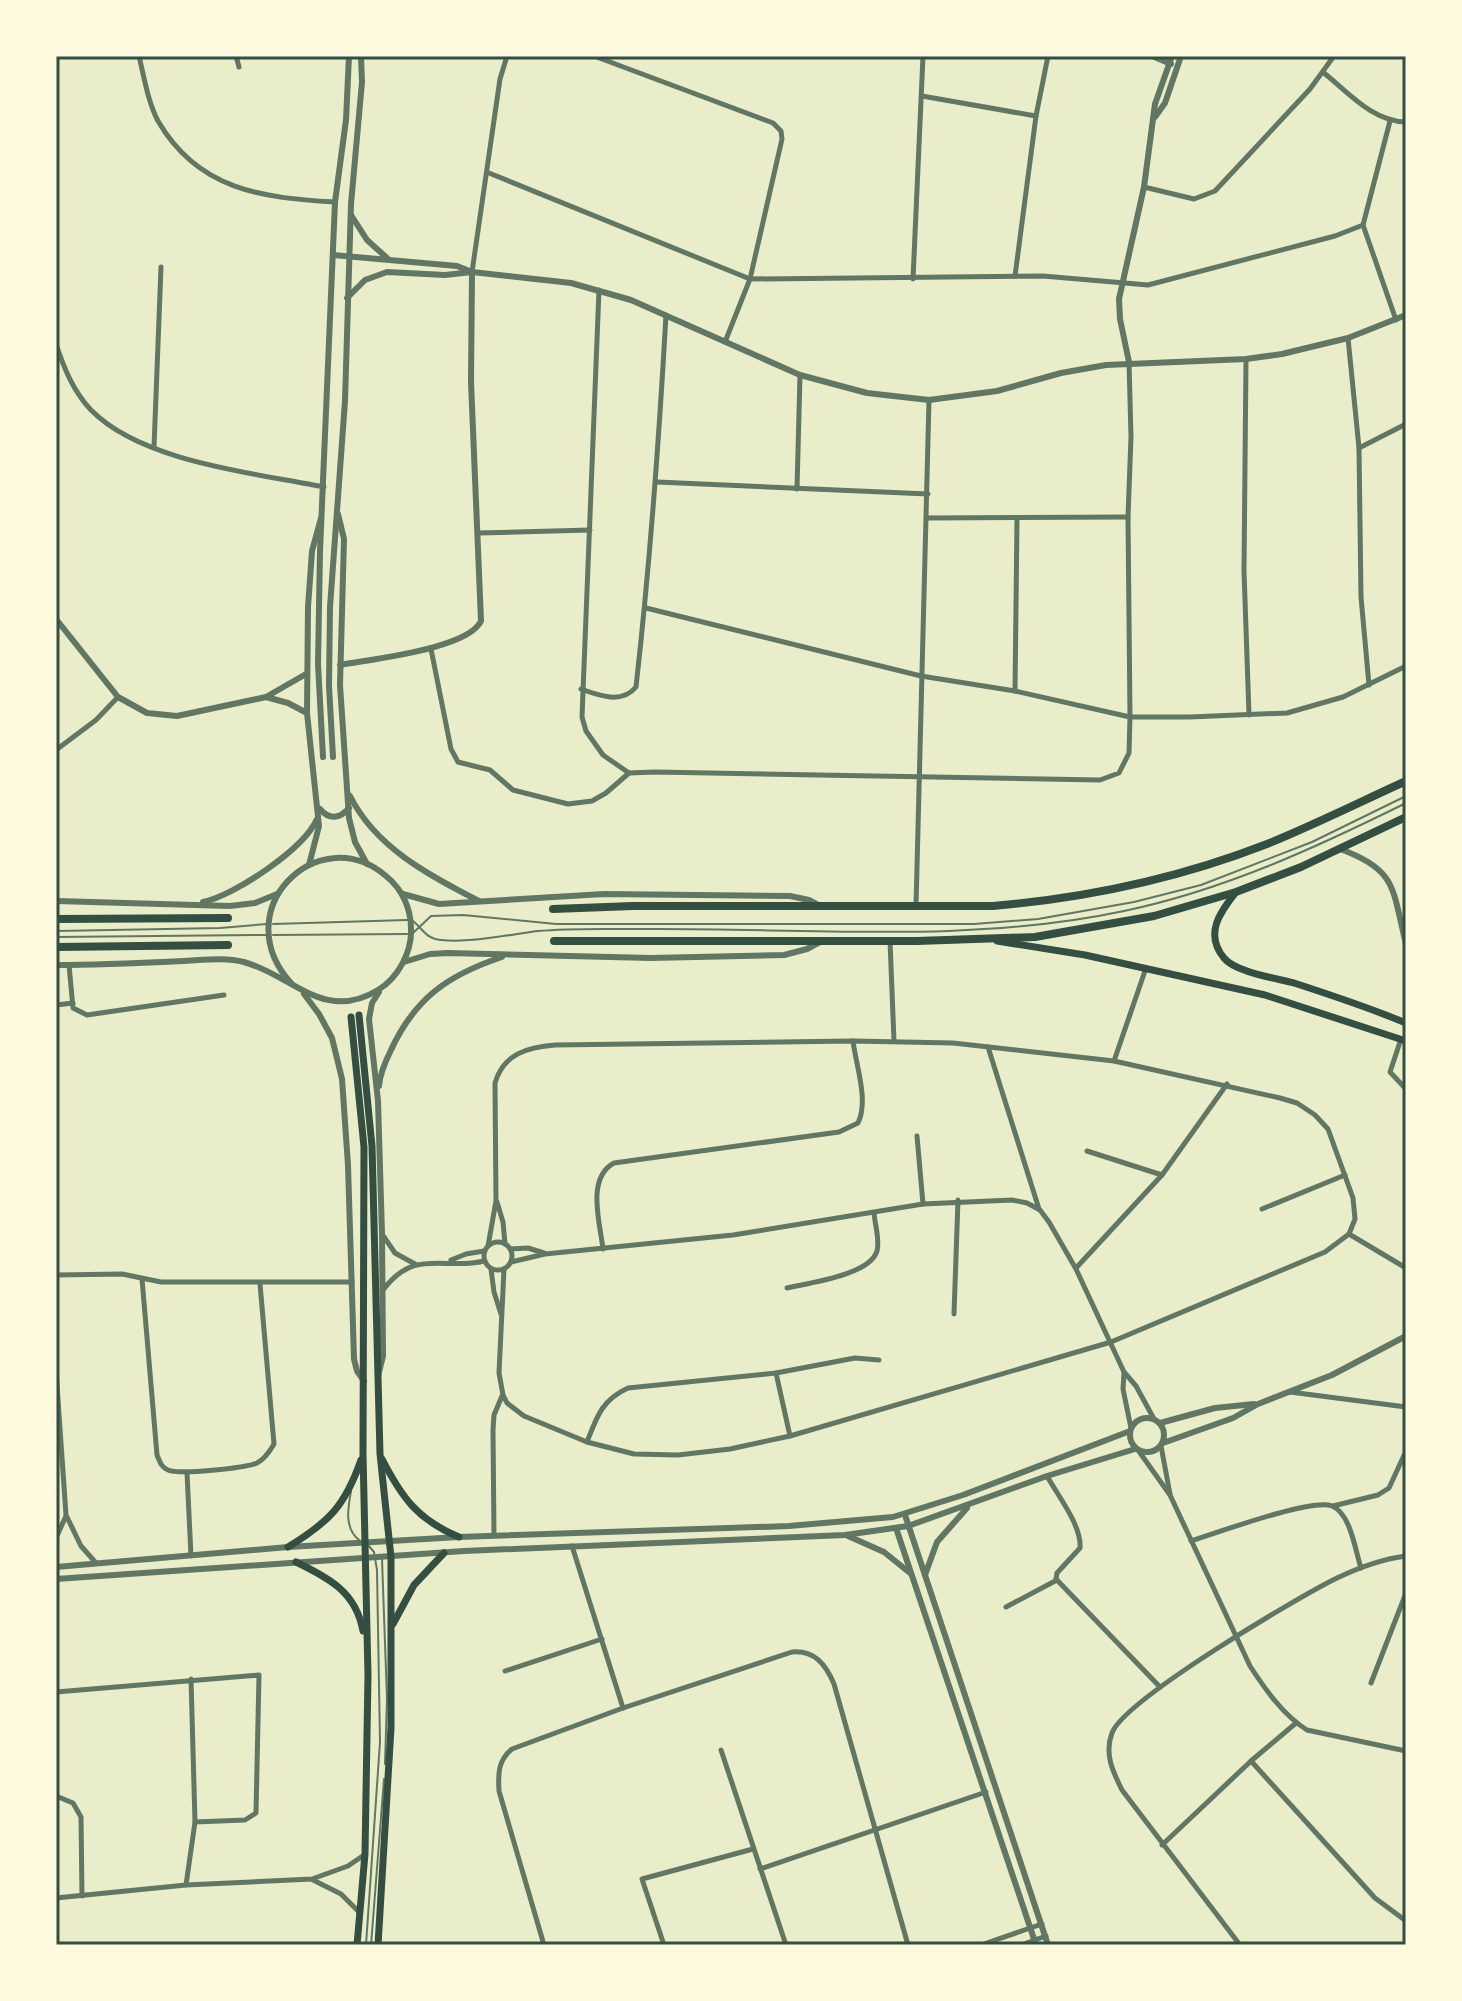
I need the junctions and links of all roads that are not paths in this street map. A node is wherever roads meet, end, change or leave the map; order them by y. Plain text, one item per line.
1 (139, 56) edge
2 (236, 56) edge
3 (349, 56) edge
4 (361, 56) edge
5 (507, 56) edge
6 (594, 56) edge
7 (923, 56) edge
8 (1048, 56) edge
9 (1152, 56) edge
10 (1334, 56) edge
11 (1176, 59) edge
12 (239, 67) dead end
13 (1324, 73) junction
14 (922, 96) junction
15 (1036, 116) junction
16 (1390, 121) junction
17 (1406, 122) edge
18 (489, 173) junction
19 (1144, 187) junction
20 (335, 202) junction
21 (351, 215) junction
22 (1363, 225) junction
23 (333, 255) junction
24 (348, 256) junction
25 (390, 260) junction
26 (161, 267) dead end
27 (472, 272) junction
28 (1015, 276) junction
29 (750, 279) junction
30 (913, 279) junction
31 (1122, 282) junction
32 (599, 289) junction
33 (347, 298) junction
34 (666, 314) junction
35 (1406, 315) edge
36 (1396, 320) junction
37 (1348, 338) junction
38 (725, 342) junction
39 (56, 344) edge
40 (1246, 359) junction
41 (1129, 362) junction
42 (800, 375) junction
43 (929, 400) junction
44 (1406, 424) edge
45 (154, 447) junction
46 (1359, 448) junction
47 (657, 482) junction
48 (325, 487) junction
49 (797, 489) junction
50 (928, 494) junction
51 (336, 511) junction
52 (323, 515) junction
53 (1128, 517) junction
54 (928, 518) junction
55 (1017, 519) junction
56 (590, 530) junction
57 (479, 533) junction
58 (646, 608) junction
59 (56, 619) edge
60 (431, 649) junction
61 (340, 665) junction
62 (1406, 666) edge
63 (306, 674) junction
64 (921, 676) junction
65 (1369, 685) junction
66 (581, 689) junction
67 (1015, 691) junction
68 (118, 697) junction
69 (266, 697) junction
70 (307, 713) junction
71 (1249, 715) junction
72 (1130, 717) junction
73 (56, 750) edge
74 (323, 757) dead end
75 (333, 757) dead end
76 (629, 773) junction
77 (918, 777) junction
78 (1406, 781) edge
79 (348, 791) junction
80 (1406, 796) edge
81 (1406, 803) edge
82 (319, 805) junction
83 (349, 808) junction
84 (319, 816) junction
85 (1406, 817) edge
86 (1340, 849) junction
87 (367, 864) junction
88 (309, 865) junction
89 (1236, 892) junction
90 (277, 894) junction
91 (402, 894) junction
92 (56, 901) edge
93 (479, 901) junction
94 (195, 904) junction
95 (916, 907) junction
96 (824, 908) junction
97 (553, 909) dead end
98 (228, 918) dead end
99 (56, 919) edge
100 (410, 919) junction
101 (268, 924) junction
102 (419, 927) junction
103 (1404, 930) edge
104 (56, 931) edge
105 (411, 934) junction
106 (268, 935) junction
107 (56, 937) edge
108 (995, 940) junction
109 (554, 941) dead end
110 (821, 941) junction
111 (890, 941) junction
112 (1406, 944) edge
113 (228, 945) dead end
114 (56, 947) edge
115 (506, 955) junction
116 (404, 962) junction
117 (56, 965) edge
118 (69, 965) junction
119 (1146, 968) junction
120 (292, 984) junction
121 (1294, 984) junction
122 (381, 989) junction
123 (301, 991) junction
124 (224, 995) dead end
125 (1288, 1000) junction
126 (73, 1003) junction
127 (56, 1005) edge
128 (1404, 1020) edge
129 (1404, 1040) edge
130 (853, 1041) junction
131 (894, 1041) junction
132 (988, 1047) junction
133 (1114, 1061) junction
134 (1227, 1084) junction
135 (1406, 1089) edge
136 (378, 1101) junction
137 (917, 1136) dead end
138 (1087, 1151) dead end
139 (1162, 1175) junction
140 (1345, 1175) junction
141 (958, 1200) junction
142 (496, 1201) junction
143 (923, 1204) junction
144 (1262, 1209) dead end
145 (1040, 1210) junction
146 (874, 1213) junction
147 (382, 1234) junction
148 (1349, 1234) junction
149 (505, 1244) junction
150 (486, 1249) junction
151 (510, 1249) junction
152 (603, 1249) junction
153 (545, 1254) junction
154 (449, 1261) junction
155 (484, 1261) junction
156 (511, 1262) junction
157 (1404, 1264) edge
158 (416, 1265) junction
159 (491, 1269) junction
160 (504, 1269) junction
161 (1076, 1269) junction
162 (56, 1275) edge
163 (142, 1279) junction
164 (352, 1282) junction
165 (260, 1284) junction
166 (787, 1288) dead end
167 (383, 1290) junction
168 (954, 1314) dead end
169 (501, 1315) junction
170 (1406, 1336) edge
171 (1111, 1342) junction
172 (1406, 1358) edge
173 (879, 1360) dead end
174 (56, 1371) edge
175 (1124, 1372) junction
176 (776, 1373) junction
177 (376, 1379) junction
178 (364, 1381) junction
179 (1406, 1388) edge
180 (1289, 1392) junction
181 (503, 1395) junction
182 (1258, 1404) junction
183 (1406, 1407) edge
184 (1157, 1421) junction
185 (1130, 1430) junction
186 (790, 1436) junction
187 (58, 1440) edge
188 (587, 1442) junction
189 (1162, 1444) junction
190 (1137, 1450) junction
191 (1406, 1451) edge
192 (363, 1454) junction
193 (380, 1454) junction
194 (187, 1473) junction
195 (1047, 1476) junction
196 (353, 1486) junction
197 (1170, 1495) junction
198 (969, 1506) junction
199 (1332, 1506) junction
200 (66, 1515) junction
201 (905, 1515) junction
202 (893, 1517) junction
203 (908, 1526) junction
204 (896, 1528) junction
205 (845, 1535) junction
206 (459, 1537) junction
207 (494, 1537) junction
208 (56, 1538) edge
209 (1191, 1541) junction
210 (366, 1544) junction
211 (388, 1545) junction
212 (572, 1546) junction
213 (288, 1547) junction
214 (444, 1553) junction
215 (191, 1556) junction
216 (376, 1556) junction
217 (1406, 1556) edge
218 (391, 1557) junction
219 (296, 1562) junction
220 (96, 1563) junction
221 (56, 1567) edge
222 (1361, 1568) junction
223 (912, 1575) junction
224 (924, 1578) junction
225 (56, 1579) edge
226 (1057, 1580) junction
227 (1406, 1593) edge
228 (1006, 1607) dead end
229 (391, 1630) junction
230 (1237, 1637) junction
231 (602, 1639) junction
232 (367, 1650) junction
233 (505, 1671) dead end
234 (191, 1679) junction
235 (1371, 1683) dead end
236 (1160, 1687) junction
237 (56, 1692) edge
238 (623, 1708) junction
239 (1296, 1723) junction
240 (721, 1750) dead end
241 (1406, 1751) edge
242 (1251, 1761) junction
243 (986, 1792) junction
244 (56, 1796) edge
245 (195, 1822) junction
246 (877, 1830) junction
247 (1162, 1845) junction
248 (753, 1849) junction
249 (365, 1854) junction
250 (760, 1869) junction
251 (312, 1879) junction
252 (186, 1885) junction
253 (82, 1896) junction
254 (56, 1898) edge
255 (360, 1913) junction
256 (1406, 1921) edge
257 (1042, 1924) junction
258 (1031, 1929) junction
259 (1046, 1936) junction
260 (1035, 1942) edge
261 (357, 1945) edge
262 (366, 1945) edge
263 (371, 1945) edge
264 (378, 1945) edge
265 (544, 1945) edge
266 (664, 1945) edge
267 (786, 1945) edge
268 (908, 1945) edge
269 (981, 1945) edge
270 (1021, 1945) edge
271 (1048, 1945) edge
272 (1240, 1945) edge

1 - 20 street
2 - 12 street
3 - 20 street
4 - 21 street
5 - 18 street
6 - 29 street
7 - 14 street
8 - 15 street
9 - 11 street
10 - 13 street
11 - 19 street
13 - 16 street
13 - 19 street
14 - 15 street
14 - 30 street
15 - 28 street
16 - 17 street
16 - 22 street
18 - 27 street
18 - 29 street
19 - 31 street
20 - 23 street
21 - 24 street
21 - 25 street
22 - 31 street
22 - 36 street
23 - 24 street
23 - 48 street
24 - 25 street
24 - 33 street
25 - 27 street
26 - 45 street
27 - 32 street
27 - 33 street
27 - 57 street
28 - 30 street
28 - 31 street
29 - 30 street
29 - 38 street
31 - 41 street
32 - 34 street
32 - 56 street
33 - 51 street
34 - 38 street
34 - 47 street
35 - 36 street
36 - 37 street
37 - 40 street
37 - 46 street
38 - 42 street
39 - 45 street
40 - 41 street
40 - 71 street
41 - 43 street
41 - 53 street
42 - 43 street
42 - 49 street
43 - 50 street
44 - 46 street
45 - 48 street
46 - 65 street
47 - 49 street
47 - 58 street
48 - 52 street
49 - 50 street
50 - 54 street
51 - 61 street
51 - 75 street
52 - 63 street
52 - 74 street
53 - 55 street
53 - 72 street
54 - 55 street
54 - 64 street
55 - 67 street
56 - 57 street
56 - 66 street
57 - 60 street
58 - 64 street
58 - 66 street
59 - 68 street
60 - 61 street
60 - 76 street
61 - 79 street
62 - 65 street
63 - 69 street
63 - 70 street
64 - 67 street
64 - 77 street
65 - 71 street
66 - 76 street
67 - 72 street
68 - 69 street
68 - 73 street
69 - 70 street
70 - 82 street
71 - 72 street
72 - 77 street
76 - 77 street
77 - 95 street
78 - 95 highway
79 - 83 street
79 - 93 street
80 - 102 lane
81 - 102 lane
82 - 83 street
82 - 84 street
83 - 87 street
84 - 88 street
84 - 94 street
85 - 86 highway
86 - 89 highway
86 - 103 street
87 - 88 street
87 - 91 street
88 - 90 street
89 - 108 highway
89 - 121 main road
90 - 94 street
90 - 101 street
91 - 93 street
91 - 100 street
92 - 94 street
93 - 96 street
95 - 96 highway
96 - 97 highway
98 - 99 highway
100 - 101 lane
100 - 102 lane
100 - 105 street
101 - 104 lane
101 - 106 street
102 - 105 lane
103 - 112 street
105 - 106 lane
105 - 116 street
106 - 107 lane
106 - 120 street
108 - 111 highway
108 - 119 main road
109 - 110 highway
110 - 111 highway
110 - 115 street
111 - 131 street
113 - 114 highway
115 - 116 street
115 - 136 street
116 - 122 street
117 - 118 street
118 - 120 street
118 - 126 street
119 - 125 main road
119 - 133 street
120 - 123 street
121 - 125 main road
121 - 128 main road
122 - 123 street
122 - 136 street
123 - 164 street
124 - 126 street
125 - 129 main road
126 - 127 street
129 - 135 street
130 - 131 street
130 - 142 street
130 - 152 street
131 - 132 street
132 - 133 street
132 - 145 street
133 - 134 street
134 - 139 street
134 - 140 street
136 - 147 street
137 - 143 street
138 - 139 street
139 - 161 street
140 - 144 street
140 - 148 street
141 - 143 street
141 - 145 street
141 - 168 street
142 - 149 street
142 - 150 street
143 - 146 street
145 - 161 street
146 - 152 street
146 - 166 street
147 - 158 street
147 - 167 street
148 - 157 street
148 - 171 street
149 - 150 street
149 - 151 street
150 - 154 street
150 - 155 street
151 - 153 street
151 - 156 street
152 - 153 street
153 - 156 street
154 - 155 street
154 - 158 street
155 - 159 street
156 - 160 street
158 - 167 street
159 - 160 street
159 - 169 street
160 - 169 street
161 - 171 street
162 - 163 street
163 - 165 street
163 - 194 street
164 - 165 street
164 - 178 street
165 - 194 street
167 - 177 street
169 - 181 street
170 - 180 street
171 - 175 street
171 - 186 street
172 - 179 street
173 - 176 street
174 - 187 street
175 - 184 street
175 - 185 street
176 - 186 street
176 - 188 street
177 - 178 main road
177 - 193 main road
178 - 192 main road
180 - 182 street
180 - 183 street
181 - 188 street
181 - 207 street
182 - 184 street
182 - 189 street
184 - 185 street
184 - 189 street
185 - 190 street
185 - 201 street
186 - 188 street
187 - 200 street
189 - 190 street
189 - 197 street
190 - 195 street
190 - 197 street
191 - 199 street
192 - 196 main road
192 - 210 main road
193 - 206 main road
193 - 211 main road
194 - 215 street
195 - 198 street
195 - 226 street
196 - 210 lane
196 - 213 main road
197 - 209 street
198 - 203 street
198 - 224 street
199 - 209 street
199 - 222 street
200 - 208 street
200 - 220 street
201 - 202 street
201 - 203 street
202 - 204 street
202 - 207 street
203 - 204 street
203 - 224 street
204 - 205 street
204 - 223 street
205 - 212 street
205 - 223 street
206 - 207 street
206 - 211 street
209 - 230 street
210 - 211 street
210 - 213 street
210 - 216 main road
211 - 218 main road
212 - 214 street
212 - 231 street
213 - 215 street
214 - 218 street
214 - 229 main road
215 - 220 street
216 - 218 street
216 - 219 street
216 - 232 main road
216 - 262 lane
216 - 263 lane
217 - 222 street
218 - 229 main road
219 - 225 street
219 - 232 main road
220 - 221 street
222 - 230 street
223 - 243 street
224 - 257 street
226 - 228 street
226 - 236 street
227 - 235 street
229 - 264 main road
230 - 236 street
230 - 239 street
231 - 233 street
231 - 238 street
232 - 249 main road
234 - 237 street
234 - 245 street
234 - 245 street
236 - 247 street
238 - 246 street
238 - 265 street
239 - 241 street
239 - 242 street
240 - 248 street
242 - 247 street
242 - 256 street
243 - 246 street
243 - 258 street
244 - 253 street
245 - 252 street
246 - 250 street
246 - 268 street
247 - 272 street
248 - 250 street
248 - 266 street
249 - 251 street
249 - 255 main road
250 - 267 street
251 - 252 street
251 - 255 street
252 - 253 street
253 - 254 street
255 - 261 main road
257 - 258 street
257 - 259 street
258 - 260 street
258 - 269 street
259 - 260 street
259 - 271 street
260 - 270 street

